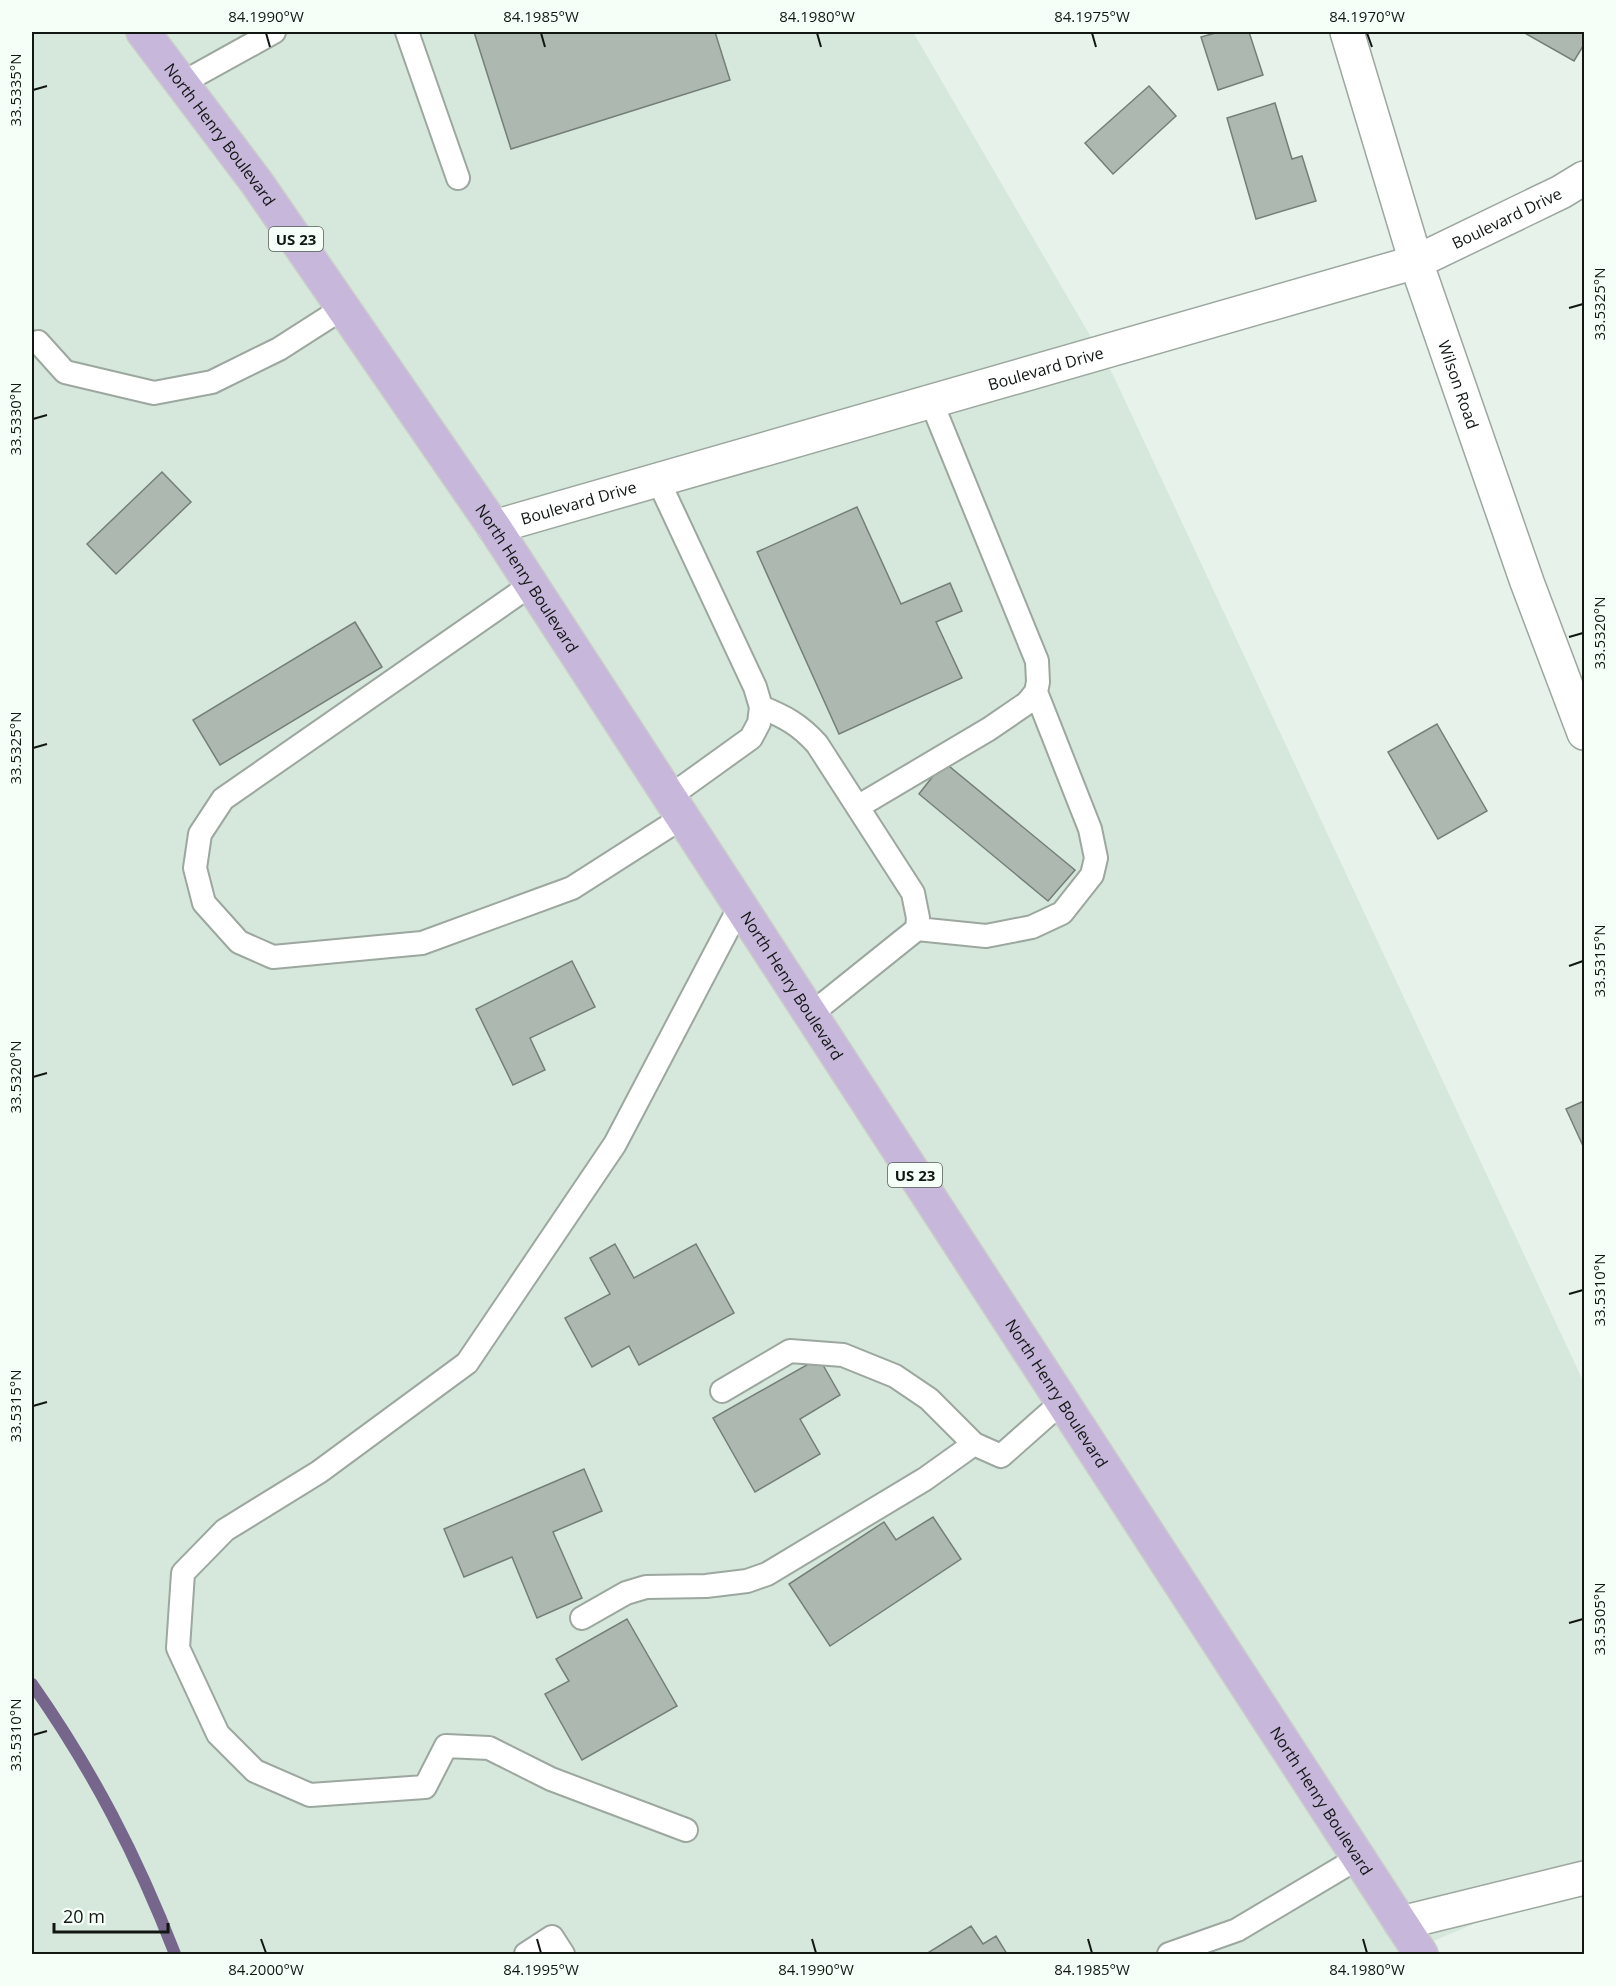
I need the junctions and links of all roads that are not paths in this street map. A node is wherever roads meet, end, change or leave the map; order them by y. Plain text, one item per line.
1 (143, 32) edge
2 (274, 32) edge
3 (406, 32) edge
4 (1347, 32) edge
5 (182, 83) junction
6 (458, 178) dead end
7 (1584, 178) edge
8 (1416, 262) junction
9 (343, 308) junction
10 (38, 342) dead end
11 (930, 401) junction
12 (658, 480) junction
13 (495, 527) junction
14 (532, 584) junction
15 (1036, 692) junction
16 (761, 707) junction
17 (1584, 733) edge
18 (859, 806) junction
19 (676, 807) junction
20 (740, 906) junction
21 (917, 929) junction
22 (811, 1014) junction
23 (722, 1391) dead end
24 (1062, 1402) junction
25 (974, 1444) junction
26 (582, 1618) dead end
27 (686, 1830) dead end
28 (1358, 1858) junction
29 (1584, 1878) edge
30 (1401, 1923) junction
31 (526, 1954) edge
32 (563, 1954) edge
33 (1169, 1954) edge
34 (1421, 1954) edge

1 - 5 main road, North Henry Boulevard / US 23
2 - 5 lane
3 - 6 lane
4 - 8 street, Wilson Road
5 - 9 main road, North Henry Boulevard / US 23
7 - 8 street, Boulevard Drive
8 - 11 street, Boulevard Drive
8 - 17 street, Wilson Road
9 - 10 lane
9 - 13 main road, North Henry Boulevard / US 23
11 - 12 street, Boulevard Drive
11 - 15 lane
12 - 13 street, Boulevard Drive
12 - 16 lane
13 - 14 main road, North Henry Boulevard / US 23
14 - 19 main road, North Henry Boulevard / US 23
14 - 19 lane
15 - 18 lane
15 - 21 lane
16 - 18 lane
16 - 19 lane
18 - 21 lane
19 - 20 main road, North Henry Boulevard / US 23
20 - 22 main road, North Henry Boulevard / US 23
20 - 27 lane
21 - 22 lane
22 - 24 main road, North Henry Boulevard / US 23
23 - 25 lane
24 - 25 lane
24 - 28 main road, North Henry Boulevard / US 23
25 - 26 lane
28 - 30 main road, North Henry Boulevard / US 23
28 - 33 lane
29 - 30 street
30 - 34 main road, North Henry Boulevard / US 23
31 - 32 lane

